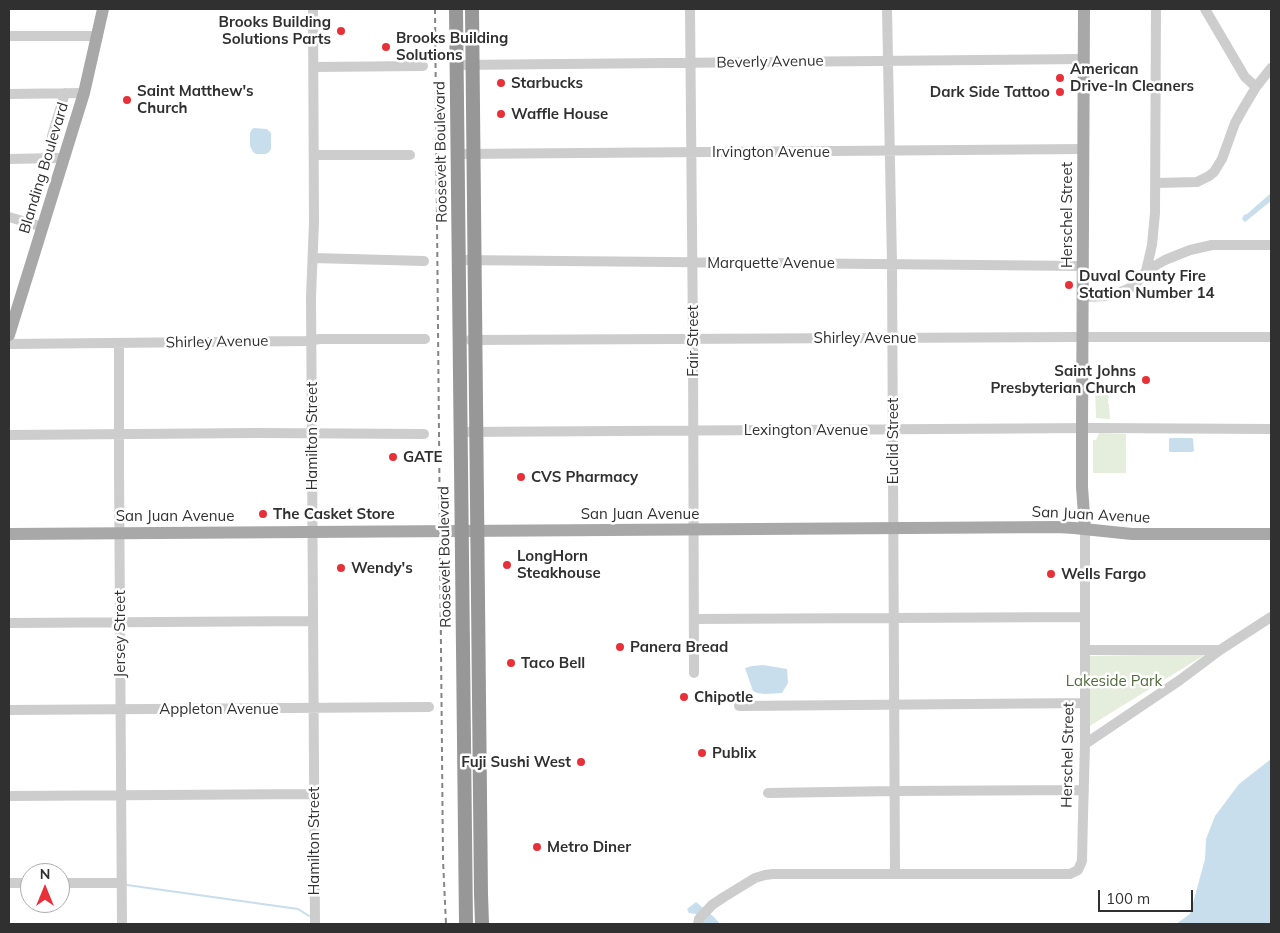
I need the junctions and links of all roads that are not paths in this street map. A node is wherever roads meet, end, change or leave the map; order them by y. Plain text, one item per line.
1 (103, 9) edge
2 (313, 9) edge
3 (456, 9) edge
4 (472, 9) edge
5 (690, 9) edge
6 (888, 9) edge
7 (1084, 9) edge
8 (1156, 9) edge
9 (1204, 9) edge
10 (9, 36) edge
11 (98, 36) junction
12 (1084, 59) junction
13 (888, 61) junction
14 (690, 63) junction
15 (457, 65) junction
16 (473, 65) junction
17 (422, 66) dead end
18 (314, 67) junction
19 (1271, 68) edge
20 (1256, 87) junction
21 (65, 93) junction
22 (84, 93) junction
23 (9, 94) edge
24 (1084, 149) junction
25 (890, 151) junction
26 (691, 152) junction
27 (458, 154) junction
28 (474, 154) junction
29 (314, 155) junction
30 (410, 155) dead end
31 (58, 158) junction
32 (9, 159) edge
33 (1156, 183) junction
34 (9, 217) edge
35 (43, 227) junction
36 (1271, 245) edge
37 (313, 258) junction
38 (459, 260) junction
39 (475, 260) junction
40 (424, 261) dead end
41 (693, 263) junction
42 (892, 264) junction
43 (1083, 266) junction
44 (1146, 271) junction
45 (1083, 297) junction
46 (9, 335) edge
47 (1082, 337) junction
48 (1271, 337) edge
49 (892, 338) junction
50 (424, 339) dead end
51 (693, 339) junction
52 (460, 340) junction
53 (311, 341) junction
54 (476, 341) junction
55 (119, 343) junction
56 (9, 344) edge
57 (1082, 428) junction
58 (893, 429) junction
59 (1271, 429) edge
60 (694, 431) junction
61 (460, 432) junction
62 (476, 432) junction
63 (118, 434) junction
64 (312, 434) junction
65 (424, 434) dead end
66 (9, 435) edge
67 (893, 528) junction
68 (1084, 529) junction
69 (694, 530) junction
70 (461, 531) junction
71 (478, 531) junction
72 (312, 532) junction
73 (119, 533) junction
74 (9, 534) edge
75 (1271, 534) edge
76 (1085, 617) junction
77 (1271, 617) edge
78 (893, 618) junction
79 (694, 619) junction
80 (313, 621) junction
81 (9, 623) edge
82 (120, 623) junction
83 (462, 626) junction
84 (1085, 650) junction
85 (1220, 650) junction
86 (694, 673) dead end
87 (479, 693) junction
88 (1085, 703) junction
89 (894, 704) junction
90 (739, 706) dead end
91 (429, 707) dead end
92 (313, 708) junction
93 (121, 709) junction
94 (9, 710) edge
95 (1086, 744) junction
96 (1084, 790) junction
97 (894, 791) junction
98 (768, 793) dead end
99 (314, 794) junction
100 (9, 796) edge
101 (122, 796) junction
102 (465, 857) junction
103 (895, 874) junction
104 (122, 882) junction
105 (70, 883) edge
106 (481, 894) junction
107 (465, 919) edge
108 (699, 922) edge
109 (122, 924) edge
110 (315, 924) edge
111 (482, 924) edge

1 - 11 main road, Blanding Boulevard
2 - 18 street, Hamilton Street
3 - 15 highway, Roosevelt Boulevard
4 - 16 highway
5 - 14 street, Fair Street
6 - 13 street, Euclid Street
7 - 12 main road, Herschel Street
8 - 33 street
9 - 20 street
10 - 11 street
11 - 22 main road, Blanding Boulevard
12 - 13 street, Beverly Avenue
12 - 24 main road, Herschel Street
13 - 14 street, Beverly Avenue
13 - 25 street, Euclid Street
14 - 16 street, Beverly Avenue
14 - 26 street, Fair Street
15 - 16 street, Beverly Avenue
15 - 27 highway, Roosevelt Boulevard
16 - 28 highway
17 - 18 street
18 - 29 street, Hamilton Street
19 - 20 street
20 - 33 street
21 - 22 street
21 - 23 street
21 - 31 street
22 - 31 main road, Blanding Boulevard
24 - 25 street, Irvington Avenue
24 - 43 main road, Herschel Street
25 - 26 street, Irvington Avenue
25 - 42 street, Euclid Street
26 - 28 street, Irvington Avenue
26 - 41 street, Fair Street
27 - 28 street, Irvington Avenue
27 - 38 highway, Roosevelt Boulevard
28 - 39 highway
29 - 30 street
29 - 37 street, Hamilton Street
31 - 32 street
31 - 35 main road, Blanding Boulevard
33 - 44 street
34 - 35 street
35 - 46 main road, Blanding Boulevard
36 - 44 street
37 - 40 street
37 - 53 street, Hamilton Street
38 - 39 street, Marquette Avenue
38 - 52 highway, Roosevelt Boulevard
39 - 41 street, Marquette Avenue
39 - 54 highway
41 - 42 street, Marquette Avenue
41 - 51 street, Fair Street
42 - 43 street, Marquette Avenue
42 - 49 street, Euclid Street
43 - 45 main road, Herschel Street
44 - 45 street
45 - 47 main road, Herschel Street
47 - 48 street, Shirley Avenue
47 - 49 street, Shirley Avenue
47 - 57 main road, Herschel Street
49 - 51 street, Shirley Avenue
49 - 58 street, Euclid Street
50 - 53 street, Shirley Avenue
51 - 54 street, Shirley Avenue
51 - 60 street, Fair Street
52 - 54 street, Shirley Avenue
52 - 61 highway, Roosevelt Boulevard
53 - 55 street, Shirley Avenue
53 - 64 street, Hamilton Street
54 - 62 highway
55 - 56 street, Shirley Avenue
55 - 63 street, Jersey Street
57 - 58 street, Lexington Avenue
57 - 59 street, Lexington Avenue
57 - 68 main road, Herschel Street
58 - 60 street, Lexington Avenue
58 - 67 street, Euclid Street
60 - 62 street, Lexington Avenue
60 - 69 street, Fair Street
61 - 62 street, Lexington Avenue
61 - 70 highway, Roosevelt Boulevard
62 - 71 highway
63 - 64 street
63 - 66 street
63 - 73 street, Jersey Street
64 - 65 street
64 - 72 street, Hamilton Street
67 - 68 main road, San Juan Avenue
67 - 69 main road, San Juan Avenue
67 - 78 street, Euclid Street
68 - 75 main road, San Juan Avenue
68 - 76 street, Herschel Street
69 - 71 main road, San Juan Avenue
69 - 79 street, Fair Street
70 - 71 main road, San Juan Avenue
70 - 72 main road, San Juan Avenue
70 - 83 highway, Roosevelt Boulevard
71 - 87 highway
72 - 73 main road, San Juan Avenue
72 - 80 street, Hamilton Street
73 - 74 main road, San Juan Avenue
73 - 82 street, Jersey Street
76 - 78 street
76 - 84 street, Herschel Street
77 - 85 street
78 - 79 street
78 - 89 street, Euclid Street
79 - 86 street, Fair Street
80 - 82 street
80 - 92 street, Hamilton Street
81 - 82 street
82 - 93 street, Jersey Street
83 - 87 highway
83 - 102 highway, Roosevelt Boulevard
84 - 85 street
84 - 88 street, Herschel Street
85 - 95 street
87 - 106 highway
88 - 89 street
88 - 95 street, Herschel Street
89 - 90 street
89 - 97 street, Euclid Street
91 - 92 street, Appleton Avenue
92 - 93 street, Appleton Avenue
92 - 99 street, Hamilton Street
93 - 94 street, Appleton Avenue
93 - 101 street, Jersey Street
95 - 96 street, Herschel Street
96 - 97 street
96 - 103 street, Herschel Street
97 - 98 street
97 - 103 street, Euclid Street
99 - 101 street
99 - 110 street, Hamilton Street
100 - 101 street
101 - 104 street, Jersey Street
102 - 106 highway
102 - 107 highway, Roosevelt Boulevard
103 - 108 street
104 - 105 street
104 - 109 street, Jersey Street
106 - 107 highway
106 - 111 highway

